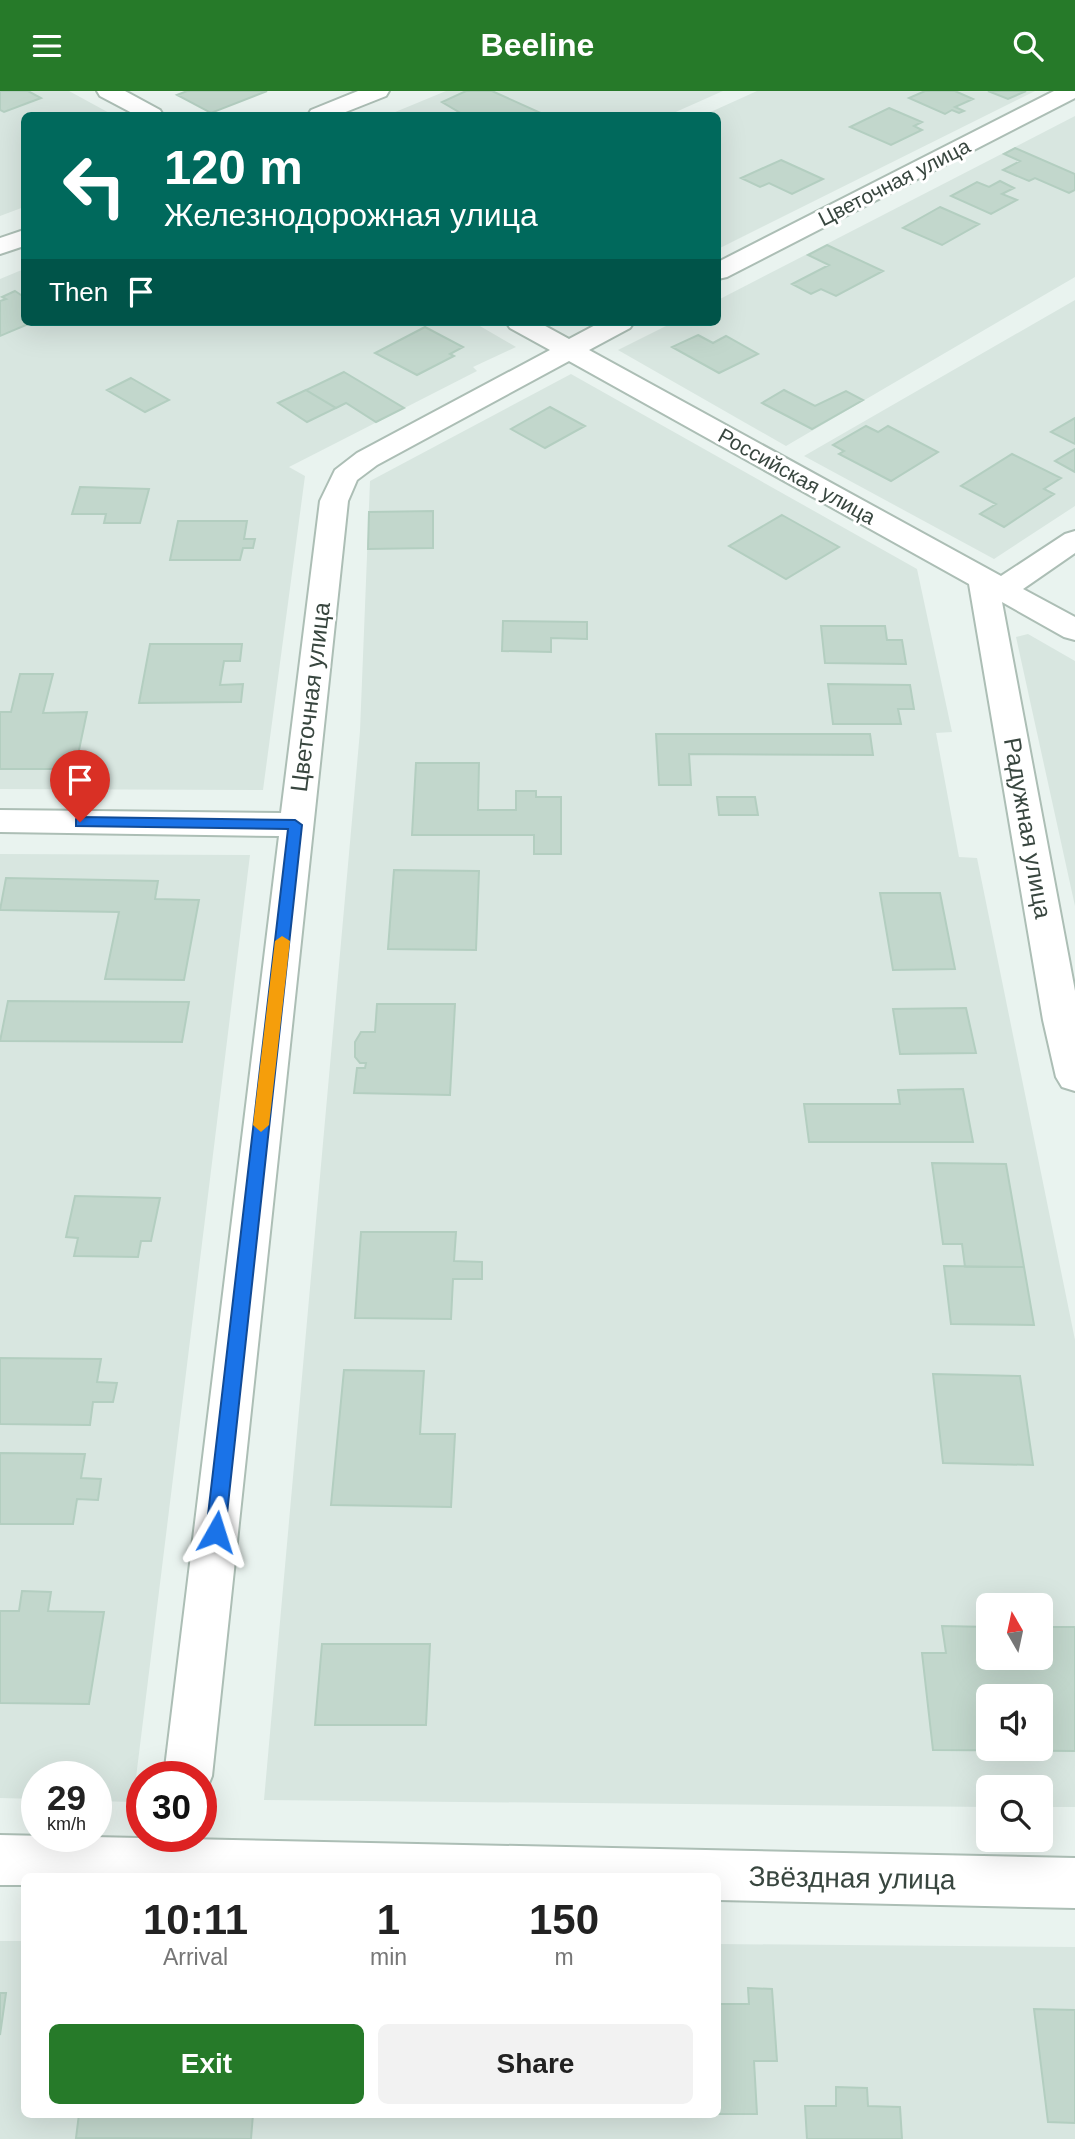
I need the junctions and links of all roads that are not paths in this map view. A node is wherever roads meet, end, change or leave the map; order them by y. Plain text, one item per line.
1 (108, 91) edge
2 (378, 91) edge
3 (1071, 91) edge
4 (146, 112) edge
5 (326, 112) edge
6 (21, 238) edge
7 (0, 247) edge
8 (721, 270) edge
9 (526, 326) edge
10 (613, 326) edge
11 (567, 349) junction
12 (1075, 540) edge
13 (992, 584) junction
14 (1075, 630) edge
15 (0, 821) edge
16 (295, 825) junction
17 (1075, 1077) edge
18 (190, 1761) edge
19 (217, 1851) edge
20 (144, 1852) edge
21 (0, 1860) edge
22 (1075, 1883) edge

1 - 4 street
2 - 5 street
3 - 8 street, Цветочная улица
6 - 7 street
9 - 11 street, Российская улица
10 - 11 street, Цветочная улица
11 - 13 street, Российская улица
11 - 16 street, Цветочная улица
12 - 13 street
13 - 14 street, Российская улица
13 - 17 street, Радужная улица
15 - 16 street
16 - 18 street, Цветочная улица
19 - 22 street, Звёздная улица
20 - 21 street, Звёздная улица

